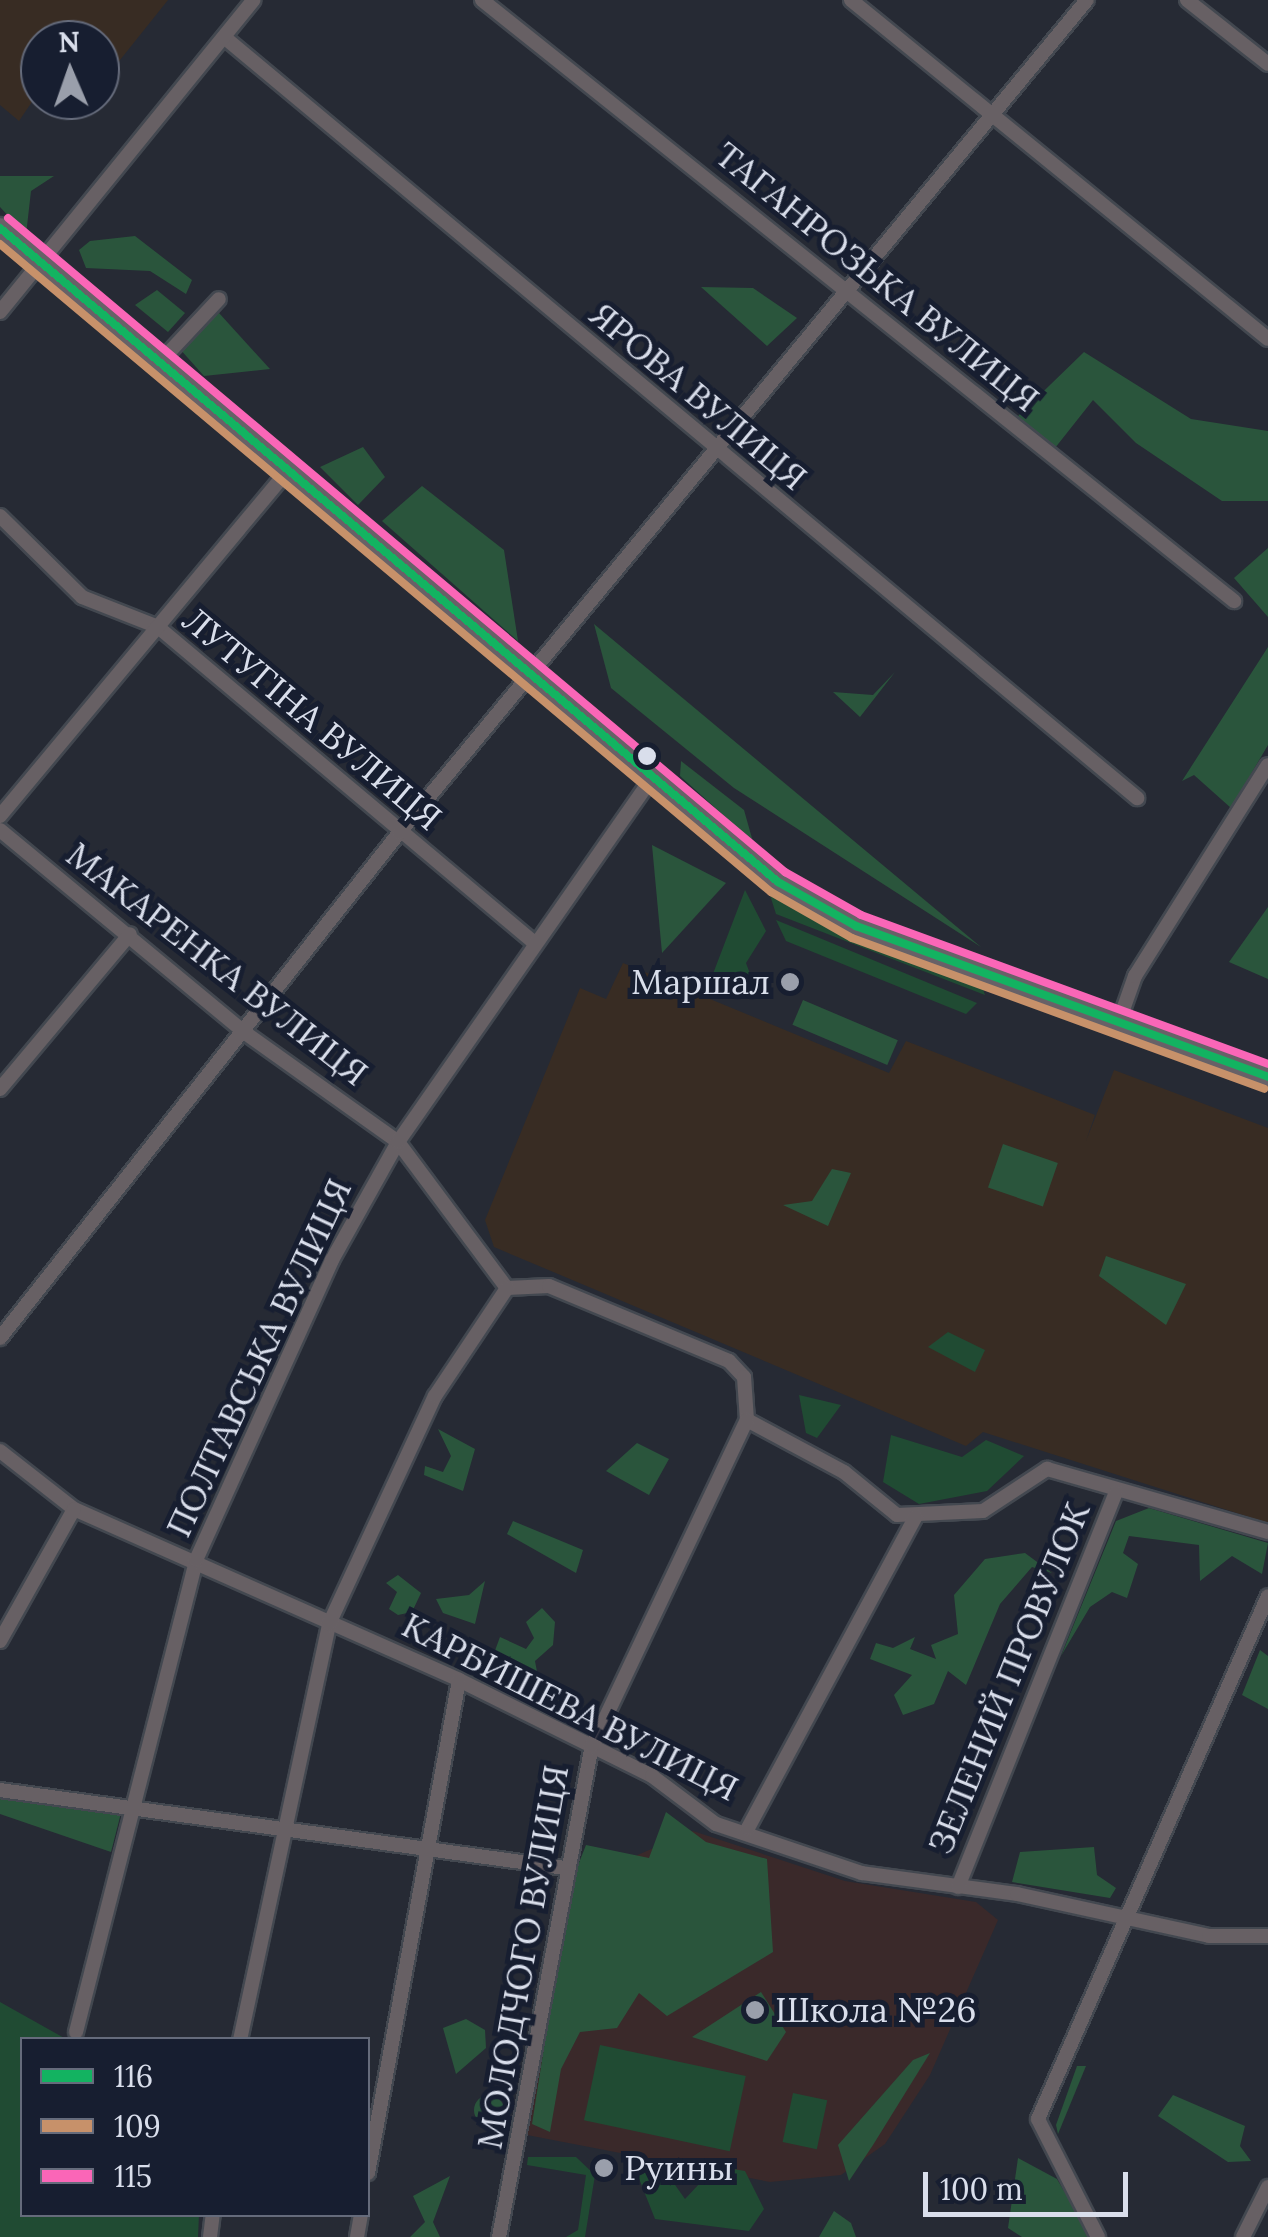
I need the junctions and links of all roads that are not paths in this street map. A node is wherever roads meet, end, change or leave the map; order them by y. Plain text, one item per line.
1 (254, 0) edge
2 (482, 0) edge
3 (850, 0) edge
4 (1086, 0) edge
5 (1188, 0) edge
6 (224, 38) junction
7 (1268, 64) edge
8 (993, 117) junction
9 (0, 228) edge
10 (38, 261) junction
11 (850, 294) junction
12 (219, 299) dead end
13 (0, 312) edge
14 (1268, 339) edge
15 (160, 362) junction
16 (716, 451) junction
17 (289, 469) junction
18 (0, 516) edge
19 (1234, 601) dead end
20 (158, 627) junction
21 (530, 675) junction
22 (1268, 764) edge
23 (651, 780) junction
24 (1137, 798) dead end
25 (0, 816) edge
26 (0, 830) edge
27 (399, 833) junction
28 (130, 934) junction
29 (534, 943) junction
30 (1118, 1024) junction
31 (244, 1032) junction
32 (1268, 1077) edge
33 (0, 1089) edge
34 (398, 1142) junction
35 (507, 1288) junction
36 (0, 1338) edge
37 (747, 1420) junction
38 (0, 1451) edge
39 (1116, 1492) junction
40 (74, 1510) junction
41 (916, 1516) junction
42 (1268, 1532) edge
43 (196, 1560) junction
44 (1268, 1596) edge
45 (329, 1624) junction
46 (0, 1641) edge
47 (459, 1680) junction
48 (592, 1746) junction
49 (0, 1790) edge
50 (139, 1808) junction
51 (748, 1828) junction
52 (284, 1829) junction
53 (422, 1843) junction
54 (565, 1868) junction
55 (958, 1887) junction
56 (1128, 1914) junction
57 (1268, 1936) edge
58 (76, 2032) dead end
59 (241, 2037) edge
60 (370, 2161) edge
61 (1268, 2187) edge
62 (499, 2237) edge
63 (1098, 2237) edge
64 (1243, 2237) edge

1 - 6 street
2 - 11 street, ТАГАНРОЗЬКА ВУЛИЦЯ
3 - 8 street
4 - 8 street
5 - 7 street
6 - 10 street
6 - 16 street, ЯРОВА ВУЛИЦЯ
8 - 11 street
8 - 14 street
9 - 10 main road
10 - 13 street
10 - 15 main road
11 - 16 street
11 - 19 street, ТАГАНРОЗЬКА ВУЛИЦЯ
12 - 15 street
15 - 17 main road
16 - 21 street
16 - 24 street, ЯРОВА ВУЛИЦЯ
17 - 20 street
17 - 21 main road
18 - 20 street, ЛУТУГІНА ВУЛИЦЯ
20 - 25 street
20 - 27 street, ЛУТУГІНА ВУЛИЦЯ
21 - 23 main road
21 - 27 street
22 - 30 street
23 - 29 street, ПОЛТАВСЬКА ВУЛИЦЯ
23 - 30 main road
26 - 28 street, МАКАРЕНКА ВУЛИЦЯ
27 - 29 street, ЛУТУГІНА ВУЛИЦЯ
27 - 31 street
28 - 31 street, МАКАРЕНКА ВУЛИЦЯ
28 - 33 street
29 - 34 street, ПОЛТАВСЬКА ВУЛИЦЯ
30 - 32 main road
31 - 34 street, МАКАРЕНКА ВУЛИЦЯ
31 - 36 street
34 - 35 street, МАКАРЕНКА ВУЛИЦЯ
34 - 43 street, ПОЛТАВСЬКА ВУЛИЦЯ
35 - 37 street
35 - 45 street
37 - 41 street
37 - 48 street, МОЛОДЧОГО ВУЛИЦЯ
38 - 40 street, КАРБИШЕВА ВУЛИЦЯ
39 - 41 street
39 - 42 street
39 - 55 street, ЗЕЛЕНИЙ ПРОВУЛОК
40 - 43 street, КАРБИШЕВА ВУЛИЦЯ
40 - 46 street
41 - 51 street
43 - 45 street, КАРБИШЕВА ВУЛИЦЯ
43 - 50 street, ПОЛТАВСЬКА ВУЛИЦЯ
44 - 56 street
45 - 47 street, КАРБИШЕВА ВУЛИЦЯ
45 - 52 street
47 - 48 street, КАРБИШЕВА ВУЛИЦЯ
47 - 53 street
48 - 51 street, КАРБИШЕВА ВУЛИЦЯ
48 - 54 street, МОЛОДЧОГО ВУЛИЦЯ
49 - 50 street
50 - 52 street
50 - 58 street, ПОЛТАВСЬКА ВУЛИЦЯ
51 - 55 street, КАРБИШЕВА ВУЛИЦЯ
52 - 53 street
52 - 59 street
53 - 54 street
53 - 60 street
54 - 62 street, МОЛОДЧОГО ВУЛИЦЯ
55 - 56 street, КАРБИШЕВА ВУЛИЦЯ
56 - 57 street, КАРБИШЕВА ВУЛИЦЯ
56 - 63 street
61 - 64 street

